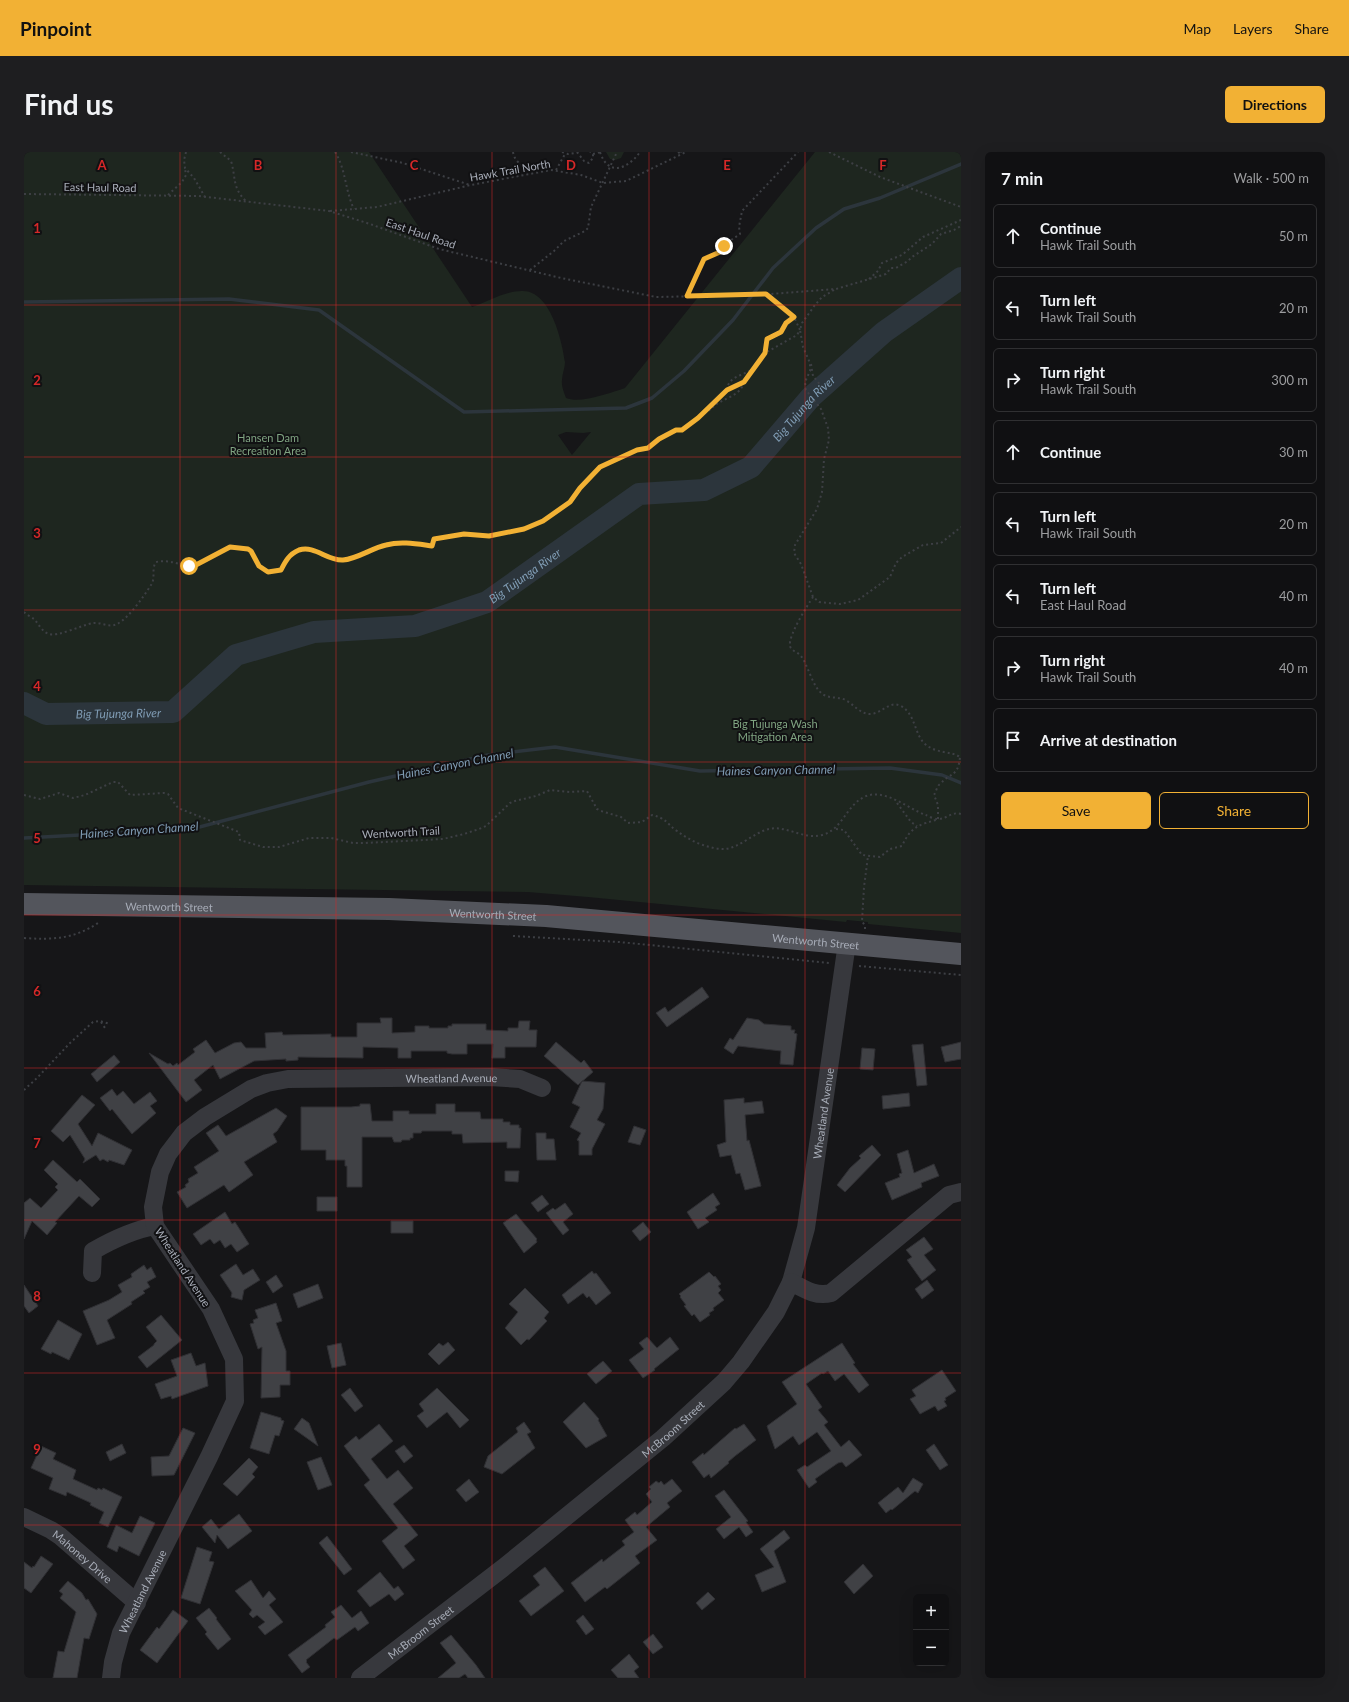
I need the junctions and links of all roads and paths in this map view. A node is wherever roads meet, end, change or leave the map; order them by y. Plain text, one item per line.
1 (186, 152) edge
2 (220, 152) edge
3 (335, 152) edge
4 (351, 152) edge
5 (513, 152) edge
6 (562, 152) edge
7 (578, 152) edge
8 (581, 152) edge
9 (590, 152) edge
10 (600, 152) edge
11 (617, 152) edge
12 (640, 152) edge
13 (678, 152) edge
14 (686, 152) edge
15 (798, 152) edge
16 (829, 152) edge
17 (681, 153) edge
18 (565, 154) junction
19 (593, 154) junction
20 (610, 167) junction
21 (185, 168) junction
22 (556, 170) junction
23 (540, 172) junction
24 (603, 183) junction
25 (471, 185) junction
26 (24, 194) edge
27 (166, 196) junction
28 (205, 197) junction
29 (247, 202) junction
30 (961, 207) edge
31 (354, 209) junction
32 (329, 211) junction
33 (961, 220) edge
34 (961, 226) edge
35 (530, 270) junction
36 (867, 281) junction
37 (836, 289) junction
38 (766, 294) junction
39 (687, 296) junction
40 (794, 317) junction
41 (800, 330) junction
42 (765, 353) junction
43 (810, 363) junction
44 (754, 368) junction
45 (744, 382) junction
46 (822, 387) dead end
47 (727, 390) junction
48 (702, 414) junction
49 (961, 527) edge
50 (813, 597) junction
51 (24, 612) edge
52 (960, 758) edge
53 (24, 795) edge
54 (895, 801) junction
55 (961, 814) edge
56 (938, 819) junction
57 (917, 826) junction
58 (836, 829) junction
59 (868, 856) junction
60 (24, 904) edge
61 (862, 921) dead end
62 (98, 923) dead end
63 (513, 936) dead end
64 (24, 938) edge
65 (847, 943) junction
66 (961, 954) edge
67 (844, 964) junction
68 (961, 975) edge
69 (100, 1021) junction
70 (110, 1024) dead end
71 (105, 1028) dead end
72 (542, 1088) dead end
73 (24, 1090) edge
74 (961, 1192) edge
75 (155, 1226) junction
76 (92, 1273) dead end
77 (790, 1282) junction
78 (24, 1517) edge
79 (137, 1603) junction
80 (110, 1678) edge
81 (360, 1678) edge

1 - 21 path
2 - 29 path
3 - 31 path
4 - 25 path
5 - 23 path
6 - 18 path
7 - 8 path
7 - 18 path
7 - 19 path
9 - 19 path
10 - 19 path
10 - 20 path
11 - 20 path
12 - 20 path
13 - 17 path
14 - 17 path, Hawk Trail North
15 - 39 path
16 - 30 path
17 - 24 path, Hawk Trail North
18 - 22 path
20 - 24 path
21 - 27 path
21 - 28 path
22 - 23 path, Hawk Trail North
22 - 24 path, Hawk Trail North
23 - 25 path, Hawk Trail North
24 - 35 path
25 - 31 path, Hawk Trail North
26 - 27 path, East Haul Road
27 - 28 path, East Haul Road
28 - 29 path, East Haul Road
29 - 32 path, East Haul Road
31 - 32 path, Hawk Trail North
32 - 35 path, East Haul Road
33 - 36 path
34 - 36 path
35 - 39 path, East Haul Road
36 - 37 path
37 - 38 path, East Haul Road
37 - 41 path
38 - 39 path, East Haul Road
38 - 40 path
40 - 41 path
40 - 42 path
41 - 42 path
41 - 43 path
42 - 44 path
43 - 46 path
43 - 50 path
44 - 45 path
44 - 47 path
45 - 47 path
45 - 48 path
47 - 48 path
48 - 51 path
49 - 50 path
50 - 52 path
52 - 56 path
53 - 58 path, Wentworth Trail
54 - 56 path
54 - 57 path
54 - 58 path
55 - 56 path
56 - 57 path
57 - 59 path
58 - 59 path
59 - 61 path
60 - 65 main road, Wentworth Street
62 - 64 path
63 - 67 path
65 - 66 main road, Wentworth Street
65 - 67 street, Wheatland Avenue
67 - 68 path
67 - 77 street, Wheatland Avenue
69 - 70 path
69 - 71 path
69 - 73 path
72 - 75 street, Wheatland Avenue
74 - 77 street
75 - 76 street
75 - 79 street, Wheatland Avenue
77 - 81 street, McBroom Street
78 - 79 street, Mahoney Drive
79 - 80 street, Wheatland Avenue

